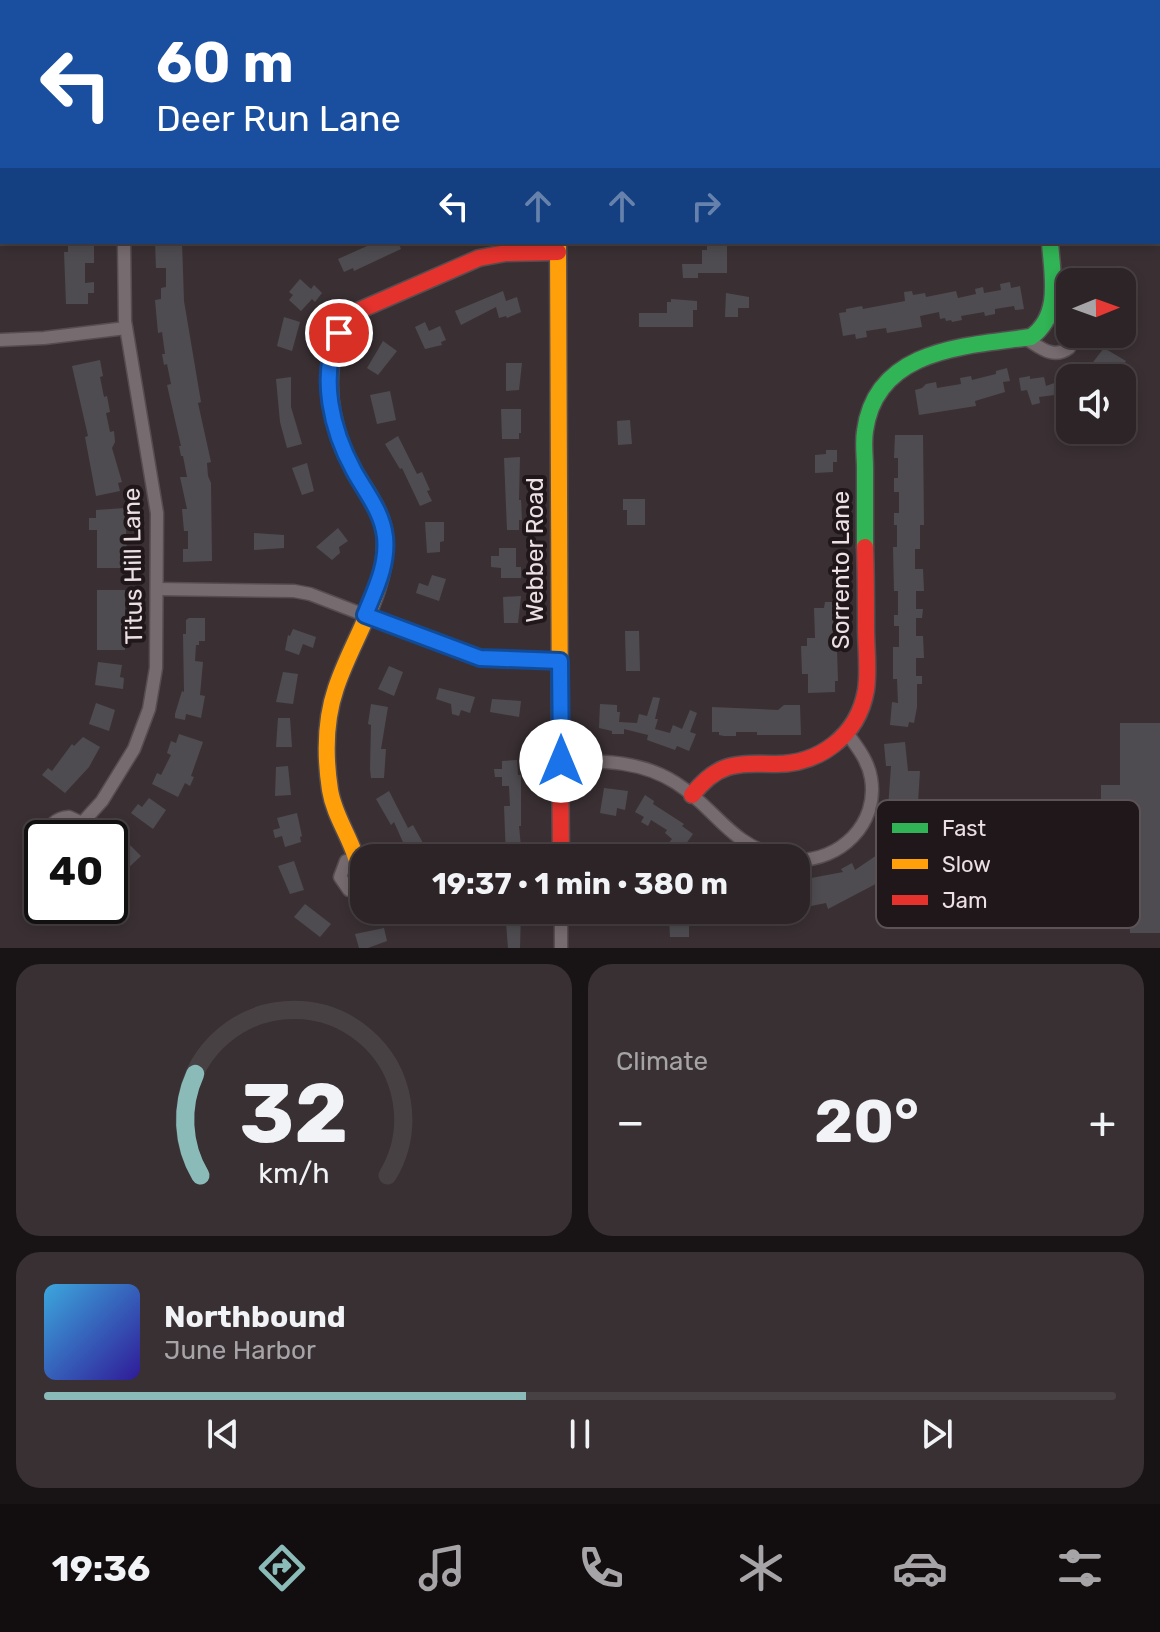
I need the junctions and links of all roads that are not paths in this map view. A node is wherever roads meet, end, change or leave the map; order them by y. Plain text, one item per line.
1 (124, 244) edge
2 (1050, 244) edge
3 (558, 247) edge
4 (1051, 315) junction
5 (1056, 318) edge
6 (126, 328) junction
7 (1025, 338) junction
8 (0, 340) edge
9 (1069, 348) edge
10 (157, 589) junction
11 (365, 615) junction
12 (560, 661) junction
13 (847, 733) junction
14 (561, 761) junction
15 (692, 795) junction
16 (85, 820) edge
17 (353, 844) edge
18 (561, 844) edge
19 (749, 844) edge
20 (810, 859) edge
21 (350, 860) edge
22 (350, 890) edge
23 (561, 924) edge
24 (561, 948) edge

1 - 6 street, Titus Hill Lane
2 - 4 street
3 - 11 street
3 - 12 street, Webber Road
4 - 5 street
4 - 7 street
6 - 8 street
6 - 10 street, Titus Hill Lane
7 - 9 street
7 - 13 street, Sorrento Lane
10 - 11 street
10 - 16 street, Titus Hill Lane
11 - 12 street
11 - 17 street
12 - 14 street, Webber Road
13 - 15 street, Sorrento Lane
13 - 20 street
14 - 15 street
14 - 18 street, Webber Road
15 - 19 street
21 - 22 street
23 - 24 street

